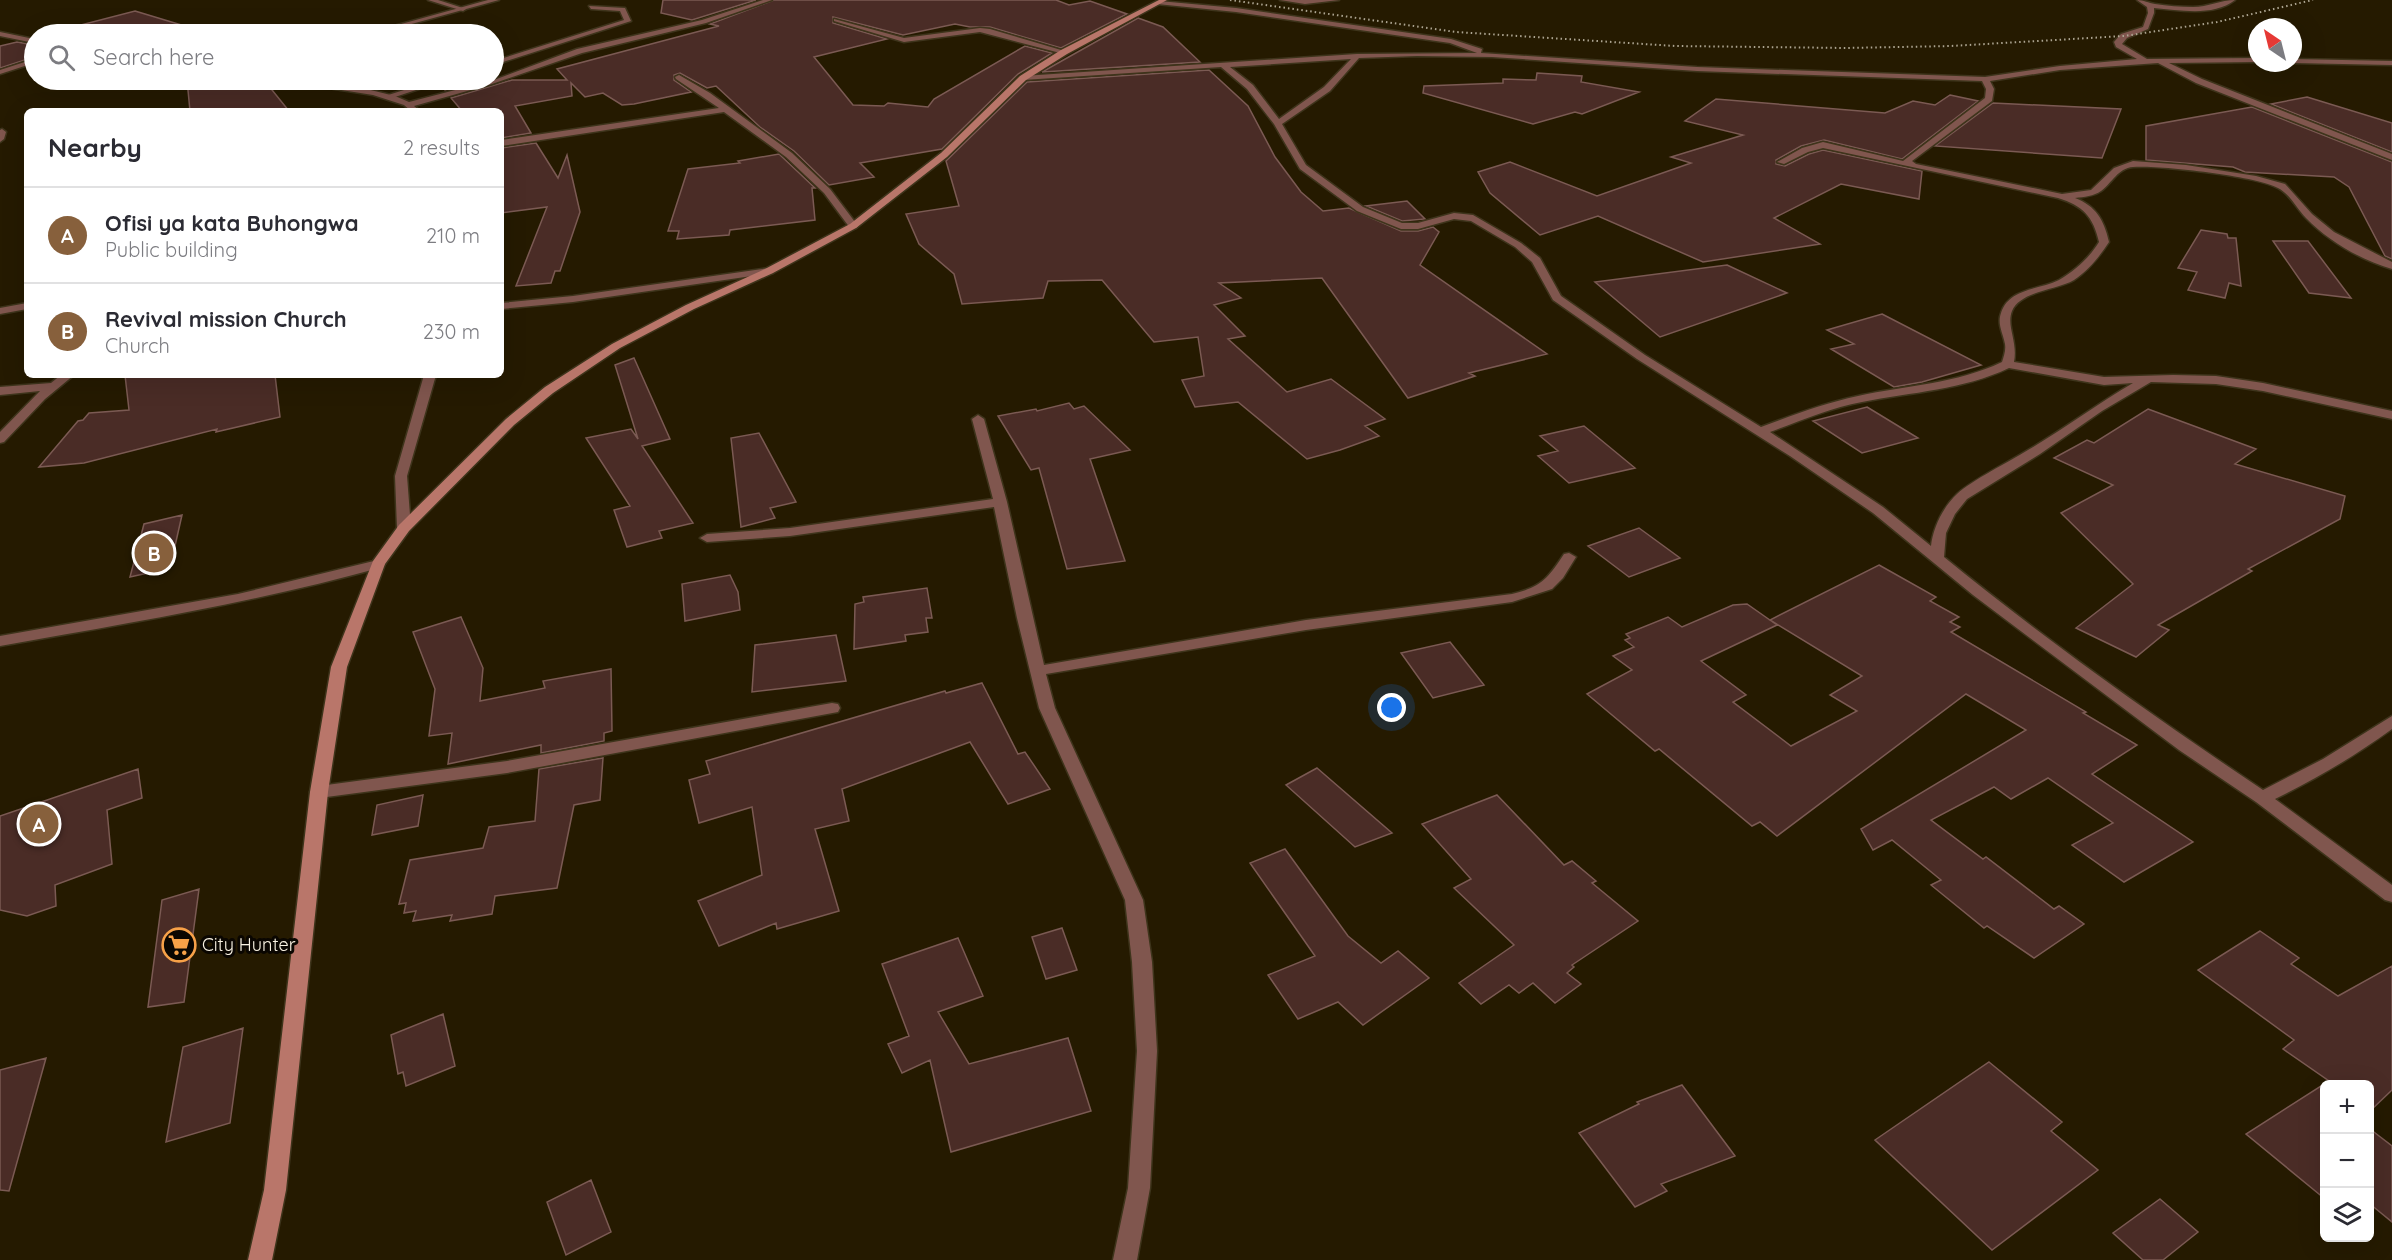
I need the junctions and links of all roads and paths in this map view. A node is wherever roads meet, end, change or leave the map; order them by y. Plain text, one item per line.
1 (431, 0) edge
2 (496, 0) edge
3 (769, 0) edge
4 (1283, 0) edge
5 (1336, 0) edge
6 (2140, 0) edge
7 (2232, 0) edge
8 (1161, 1) edge
9 (2150, 6) junction
10 (591, 7) dead end
11 (463, 9) junction
12 (836, 20) dead end
13 (407, 24) edge
14 (0, 34) edge
15 (24, 39) edge
16 (1064, 52) junction
17 (1492, 55) junction
18 (1358, 56) junction
19 (504, 60) edge
20 (2248, 60) edge
21 (2145, 61) junction
22 (2158, 61) junction
23 (2302, 61) edge
24 (2392, 63) edge
25 (24, 64) edge
26 (1223, 65) junction
27 (0, 72) edge
28 (504, 77) edge
29 (679, 77) dead end
30 (1023, 78) junction
31 (1985, 79) junction
32 (349, 90) edge
33 (409, 90) edge
34 (466, 90) edge
35 (389, 96) junction
36 (413, 108) edge
37 (725, 109) junction
38 (1278, 123) junction
39 (504, 143) edge
40 (2392, 157) edge
41 (1781, 162) dead end
42 (1913, 166) junction
43 (2060, 196) junction
44 (853, 226) junction
45 (2392, 266) edge
46 (769, 271) junction
47 (504, 306) edge
48 (24, 307) edge
49 (0, 311) edge
50 (2008, 364) junction
51 (64, 378) edge
52 (429, 378) edge
53 (2149, 380) junction
54 (55, 386) junction
55 (0, 391) edge
56 (2392, 416) edge
57 (978, 419) dead end
58 (1760, 432) junction
59 (0, 439) edge
60 (1000, 502) junction
61 (404, 528) junction
62 (707, 538) dead end
63 (1569, 557) dead end
64 (1937, 557) junction
65 (378, 564) junction
66 (0, 641) edge
67 (1037, 671) junction
68 (832, 708) dead end
69 (2392, 721) edge
70 (319, 792) junction
71 (2262, 798) junction
72 (2392, 895) edge
73 (260, 1260) edge
74 (1125, 1260) edge

1 - 11 street
2 - 11 street
3 - 28 street
4 - 5 street
6 - 9 street
7 - 9 street
8 - 16 main road
8 - 17 street
9 - 21 street
10 - 19 street
11 - 13 street
12 - 16 street
14 - 15 street
16 - 30 main road
17 - 18 street
17 - 31 street
18 - 26 street
18 - 38 street
20 - 22 street
21 - 22 street
21 - 31 street
22 - 40 street
23 - 24 street
25 - 27 street
26 - 30 street
26 - 38 street
29 - 37 street
30 - 44 main road
31 - 42 street
32 - 35 street
33 - 35 street
34 - 36 street
35 - 36 street
37 - 39 street
37 - 44 street
38 - 58 street
41 - 42 street
42 - 43 street
43 - 45 street
43 - 50 street
44 - 46 main road
46 - 47 street
46 - 61 main road
48 - 49 street
50 - 53 street
50 - 58 street
51 - 54 street
52 - 61 street
53 - 56 street
53 - 64 street
54 - 55 street
54 - 59 street
57 - 60 street
58 - 64 street
60 - 62 street
60 - 67 street
61 - 65 main road
63 - 67 street
64 - 71 street
65 - 66 street
65 - 70 main road
67 - 74 street
68 - 70 street
69 - 71 street
70 - 73 main road
71 - 72 street

